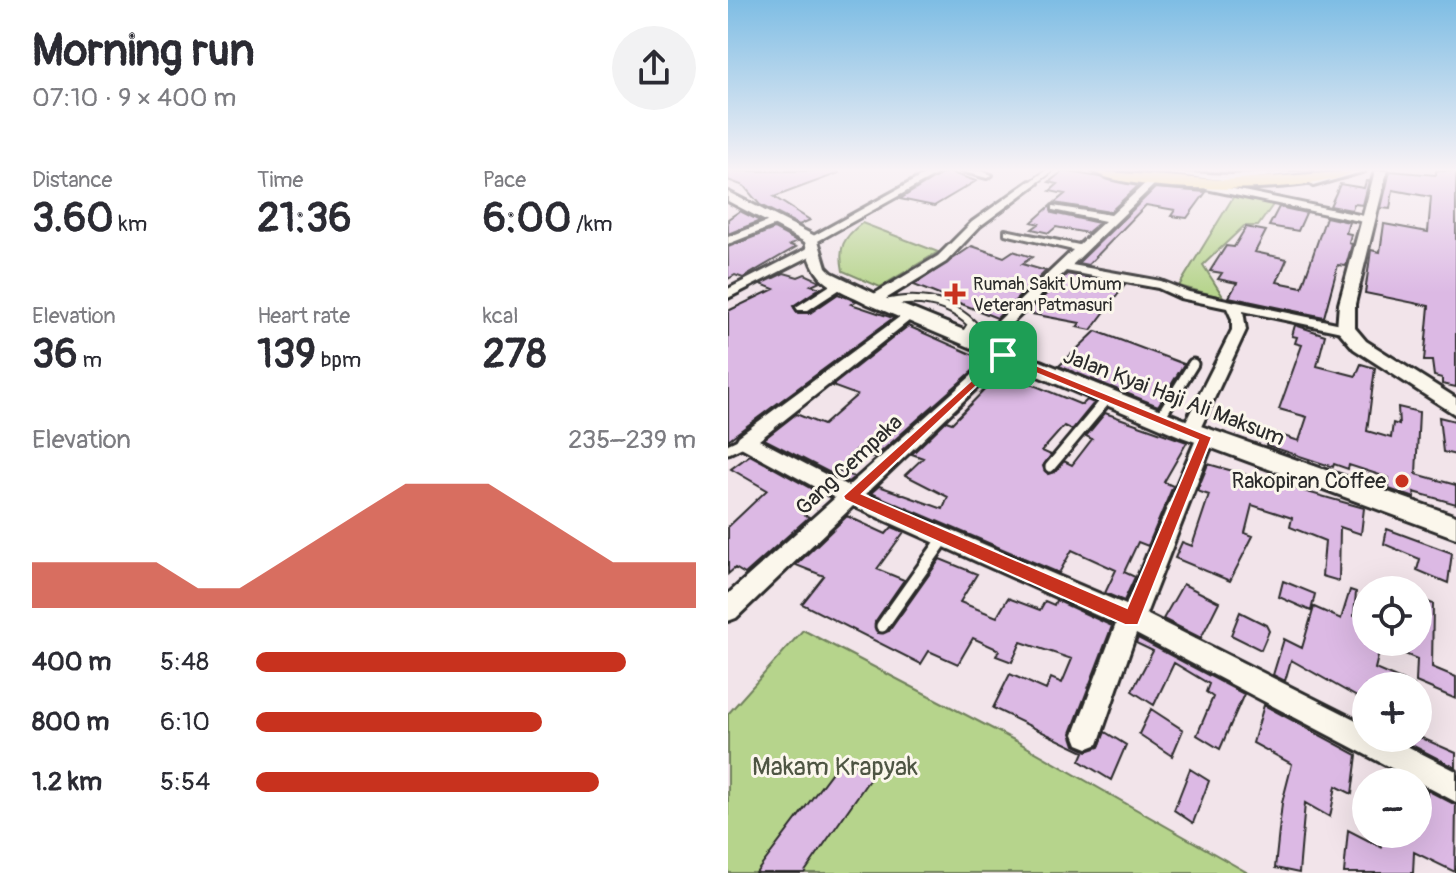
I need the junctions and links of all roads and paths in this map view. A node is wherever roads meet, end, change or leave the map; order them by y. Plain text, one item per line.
1 (758, 212) edge
2 (876, 212) edge
3 (993, 212) edge
4 (1076, 212) edge
5 (1119, 212) edge
6 (1329, 212) edge
7 (1371, 212) edge
8 (1113, 219) junction
9 (1369, 220) junction
10 (777, 221) junction
11 (1009, 232) dead end
12 (728, 241) edge
13 (1082, 249) junction
14 (815, 252) junction
15 (791, 261) junction
16 (1063, 267) junction
17 (840, 283) junction
18 (728, 294) edge
19 (878, 302) junction
20 (1233, 305) junction
21 (803, 307) dead end
22 (909, 314) junction
23 (1339, 328) junction
24 (972, 342) junction
25 (1003, 355) junction
26 (1193, 364) dead end
27 (1108, 398) junction
28 (1456, 408) edge
29 (1159, 419) junction
30 (1198, 434) junction
31 (736, 445) edge
32 (1050, 467) dead end
33 (850, 496) junction
34 (1456, 527) edge
35 (945, 537) junction
36 (728, 610) edge
37 (1131, 618) junction
38 (882, 626) dead end
39 (1088, 734) dead end
40 (1456, 787) edge

1 - 10 street, Jalan Kyai Haji Ali Maksum
2 - 14 street
3 - 19 street
4 - 8 street
5 - 8 street
6 - 9 street
7 - 9 street
8 - 13 street
9 - 23 street
10 - 12 street
10 - 14 street, Jalan Kyai Haji Ali Maksum
11 - 13 street
13 - 16 street
14 - 15 street
14 - 15 street
14 - 17 street, Jalan Kyai Haji Ali Maksum
15 - 18 street
16 - 20 street
16 - 24 street
17 - 19 street, Jalan Kyai Haji Ali Maksum
17 - 21 street
19 - 22 street, Jalan Kyai Haji Ali Maksum
19 - 24 lane
20 - 23 street
20 - 30 street
22 - 24 street, Jalan Kyai Haji Ali Maksum
22 - 31 street
23 - 28 street
24 - 25 street, Jalan Kyai Haji Ali Maksum
25 - 27 street, Jalan Kyai Haji Ali Maksum
25 - 33 street, Gang Cempaka
26 - 29 lane
27 - 29 street, Jalan Kyai Haji Ali Maksum
27 - 32 lane
29 - 30 street, Jalan Kyai Haji Ali Maksum
30 - 34 street, Jalan Kyai Haji Ali Maksum
30 - 37 street
31 - 33 street
33 - 35 street
33 - 36 street, Gang Cempaka
35 - 37 street
35 - 38 lane
37 - 39 street
37 - 40 street

